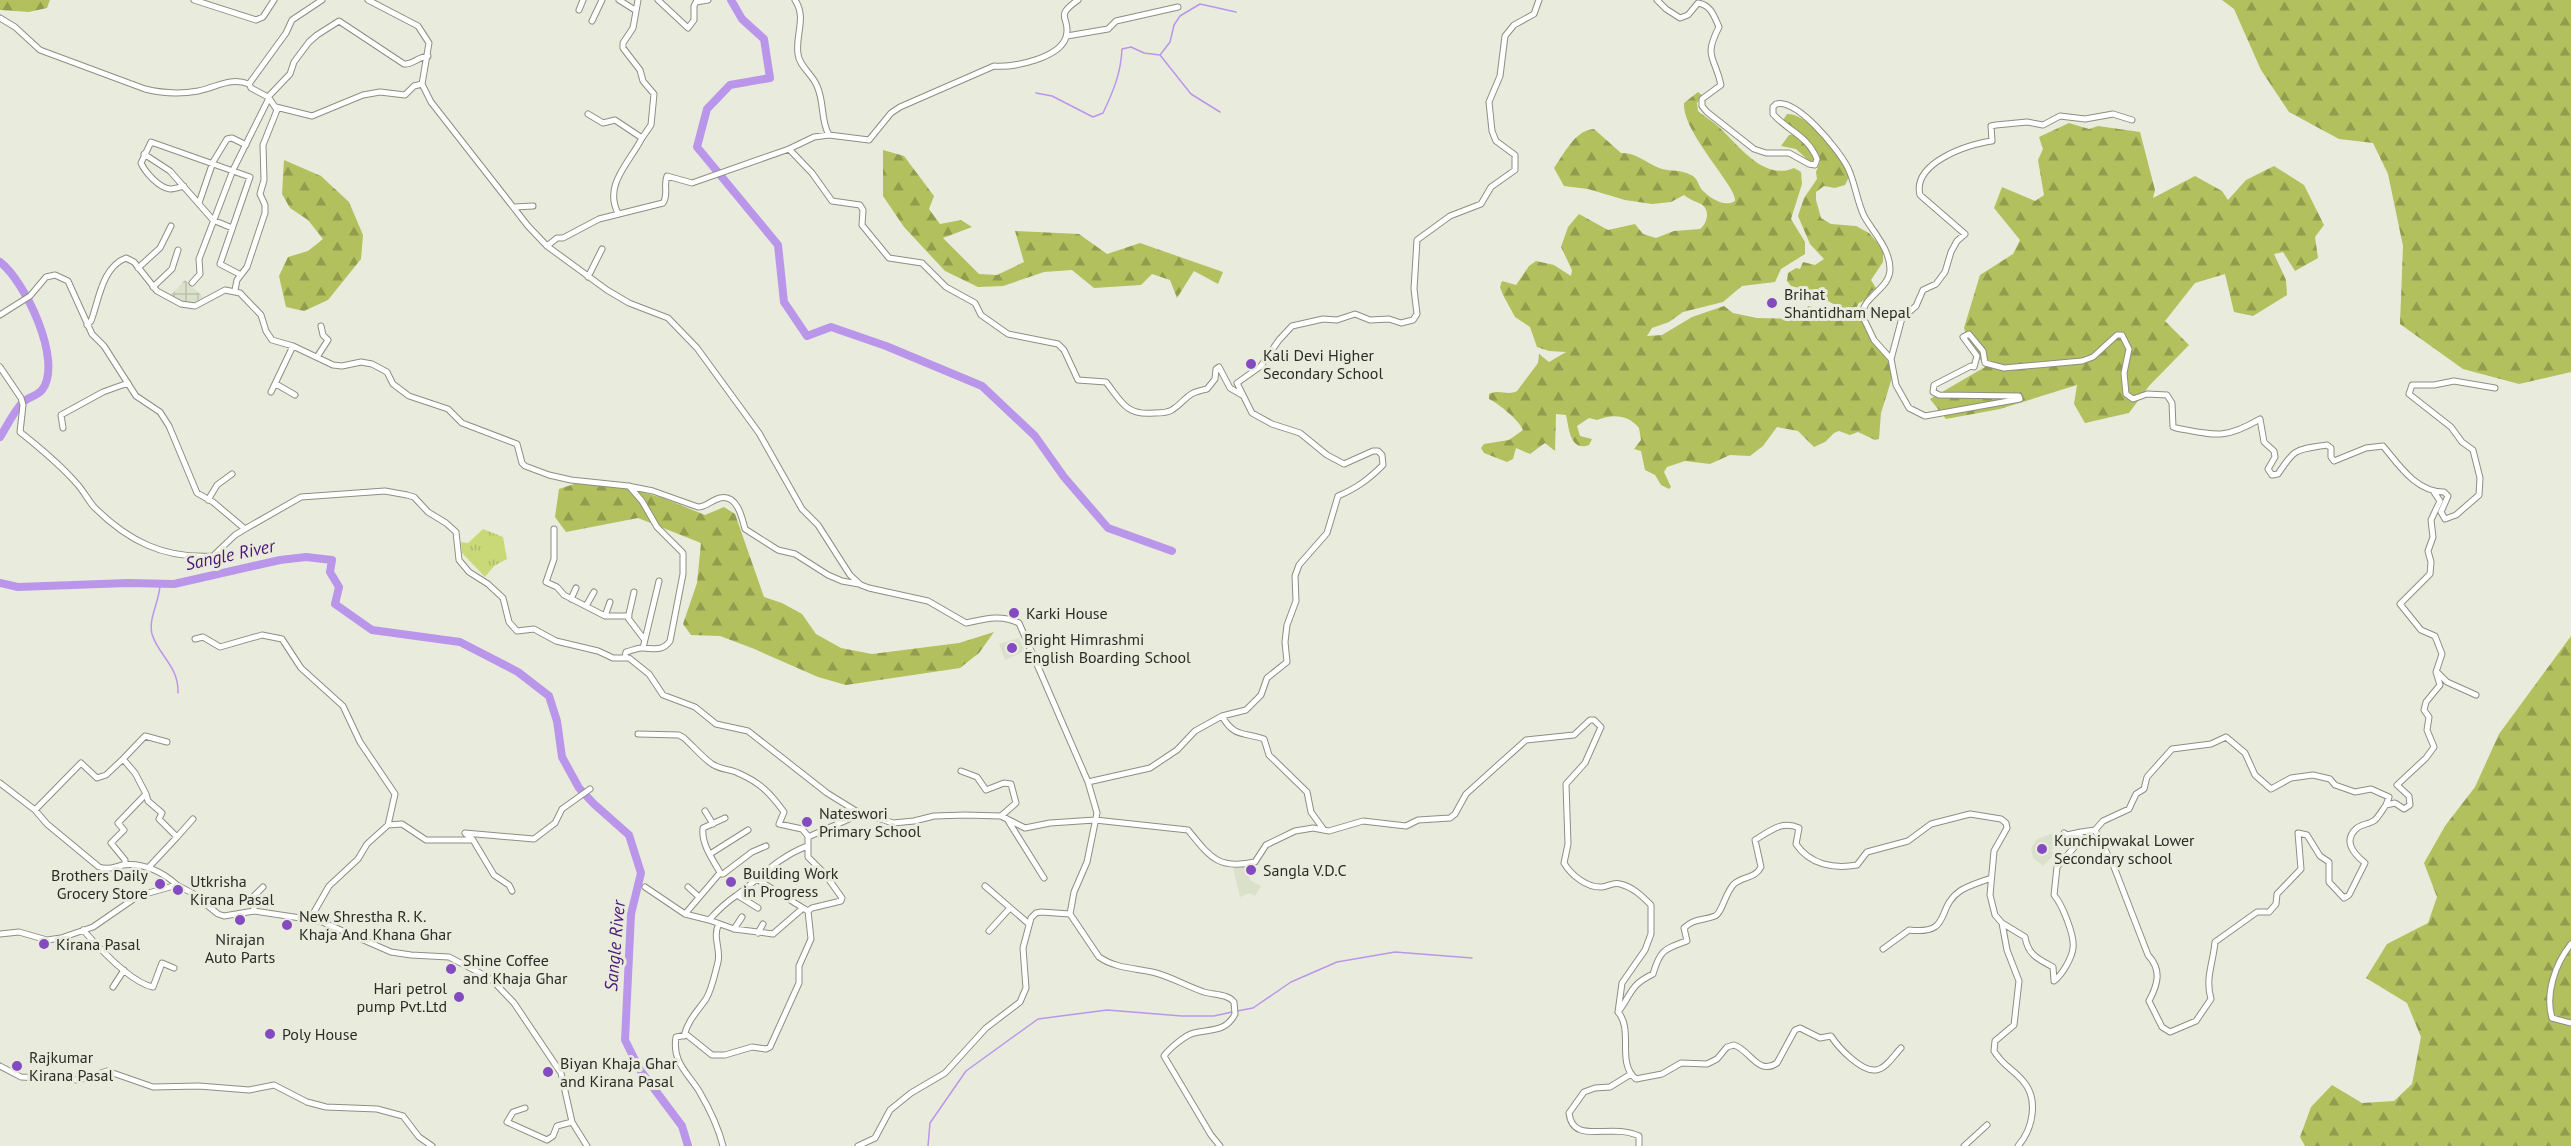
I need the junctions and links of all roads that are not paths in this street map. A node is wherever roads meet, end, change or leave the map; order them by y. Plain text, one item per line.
1 (194, 0) edge
2 (274, 0) edge
3 (322, 0) edge
4 (368, 0) edge
5 (583, 0) edge
6 (602, 0) edge
7 (619, 0) edge
8 (638, 0) edge
9 (658, 0) edge
10 (708, 0) edge
11 (795, 0) edge
12 (1078, 0) edge
13 (1539, 0) edge
14 (1657, 0) edge
15 (1178, 7) dead end
16 (579, 10) dead end
17 (635, 10) junction
18 (0, 18) edge
19 (592, 21) dead end
20 (1066, 36) junction
21 (428, 56) junction
22 (249, 84) junction
23 (422, 84) junction
24 (268, 98) junction
25 (276, 107) junction
26 (588, 114) dead end
27 (2132, 120) dead end
28 (829, 135) junction
29 (642, 138) junction
30 (246, 145) junction
31 (789, 149) junction
32 (144, 154) junction
33 (213, 162) junction
34 (233, 170) junction
35 (184, 186) junction
36 (199, 203) junction
37 (532, 206) dead end
38 (515, 207) junction
39 (618, 213) junction
40 (213, 220) junction
41 (171, 226) dead end
42 (232, 228) junction
43 (547, 246) junction
44 (602, 249) dead end
45 (178, 250) dead end
46 (138, 268) junction
47 (241, 275) junction
48 (588, 277) junction
49 (192, 283) dead end
50 (153, 287) junction
51 (235, 290) junction
52 (0, 315) edge
53 (87, 325) junction
54 (321, 326) dead end
55 (293, 346) junction
56 (317, 357) junction
57 (1891, 359) junction
58 (0, 368) edge
59 (128, 383) junction
60 (276, 384) junction
61 (2495, 388) dead end
62 (271, 392) dead end
63 (295, 395) dead end
64 (1242, 395) junction
65 (63, 428) dead end
66 (232, 474) dead end
67 (628, 486) junction
68 (2434, 492) junction
69 (208, 500) junction
70 (245, 529) junction
71 (554, 529) dead end
72 (659, 581) dead end
73 (564, 584) dead end
74 (861, 585) junction
75 (576, 588) dead end
76 (560, 591) junction
77 (594, 592) dead end
78 (634, 592) dead end
79 (571, 599) junction
80 (610, 602) dead end
81 (586, 606) junction
82 (606, 616) junction
83 (629, 616) junction
84 (195, 639) dead end
85 (644, 639) junction
86 (643, 648) junction
87 (625, 657) junction
88 (2436, 672) junction
89 (2476, 695) dead end
90 (1222, 716) junction
91 (638, 734) dead end
92 (167, 742) dead end
93 (123, 759) junction
94 (961, 771) dead end
95 (1088, 782) junction
96 (0, 783) edge
97 (588, 790) dead end
98 (146, 794) junction
99 (2386, 805) junction
100 (35, 810) junction
101 (705, 811) dead end
102 (856, 811) junction
103 (1004, 817) junction
104 (725, 818) dead end
105 (193, 819) dead end
106 (1095, 820) junction
107 (713, 824) junction
108 (388, 825) junction
109 (748, 830) dead end
110 (1324, 830) junction
111 (2095, 830) junction
112 (2081, 832) junction
113 (2064, 833) dead end
114 (808, 836) junction
115 (177, 837) junction
116 (472, 840) junction
117 (766, 846) dead end
118 (807, 846) junction
119 (710, 854) junction
120 (125, 865) junction
121 (149, 867) junction
122 (720, 874) junction
123 (755, 878) junction
124 (1044, 878) dead end
125 (1991, 878) junction
126 (177, 885) junction
127 (263, 886) dead end
128 (985, 886) dead end
129 (645, 887) dead end
130 (688, 887) dead end
131 (512, 891) dead end
132 (736, 895) junction
133 (699, 897) junction
134 (758, 908) dead end
135 (1010, 908) junction
136 (806, 910) junction
137 (254, 911) junction
138 (685, 914) junction
139 (1070, 914) junction
140 (742, 917) dead end
141 (310, 919) junction
142 (709, 920) junction
143 (2002, 923) junction
144 (718, 924) junction
145 (763, 924) dead end
146 (1029, 924) junction
147 (734, 929) junction
148 (83, 930) junction
149 (988, 931) dead end
150 (758, 933) junction
151 (0, 934) edge
152 (2571, 944) edge
153 (1883, 949) dead end
154 (174, 968) dead end
155 (124, 970) junction
156 (113, 987) dead end
157 (1618, 1012) junction
158 (2571, 1023) edge
159 (684, 1036) junction
160 (1901, 1048) dead end
161 (0, 1066) edge
162 (1631, 1074) junction
163 (525, 1108) dead end
164 (572, 1122) junction
165 (1987, 1125) dead end
166 (1574, 1135) dead end
167 (1602, 1138) dead end
168 (432, 1146) edge
169 (587, 1146) edge
170 (723, 1146) edge
171 (858, 1146) edge
172 (1220, 1146) edge
173 (1639, 1146) edge
174 (1964, 1146) edge
175 (2018, 1146) edge

1 - 2 street
3 - 22 street
4 - 21 street
5 - 16 street
6 - 19 street
7 - 17 street
8 - 17 street
9 - 10 street
11 - 28 street
12 - 20 street
13 - 64 street
14 - 57 street
15 - 20 street
17 - 29 street
18 - 22 street
20 - 28 street
21 - 23 street
21 - 24 street
22 - 24 street
23 - 25 street
23 - 38 street
24 - 25 street
24 - 30 street
25 - 47 street
26 - 29 street
27 - 57 street
28 - 31 street
29 - 39 street
30 - 33 street
30 - 34 street
31 - 39 street
31 - 64 street
32 - 33 street
32 - 35 street
32 - 35 street
33 - 34 street
33 - 36 street
34 - 40 street
34 - 42 street
35 - 36 street
36 - 40 street
37 - 38 street
38 - 43 street
39 - 43 street
40 - 42 street
40 - 49 street
41 - 46 street
42 - 47 street
43 - 48 street
44 - 48 street
45 - 50 street
46 - 50 street
46 - 53 street
47 - 51 street
48 - 74 street
50 - 51 street
51 - 55 street
52 - 53 street
53 - 59 street
54 - 56 street
55 - 56 street
55 - 60 street
56 - 67 street
57 - 68 street
58 - 70 street
59 - 65 street
59 - 69 street
60 - 62 street
60 - 63 street
61 - 68 street
64 - 90 street
66 - 69 street
67 - 74 street
67 - 86 street
68 - 88 street
69 - 70 street
70 - 87 street
71 - 76 street
72 - 85 street
73 - 76 street
74 - 95 street
75 - 79 street
76 - 79 street
77 - 81 street
78 - 83 street
79 - 81 street
80 - 82 street
81 - 82 street
82 - 83 street
83 - 85 street
84 - 108 street
85 - 86 street
86 - 87 street
87 - 102 street
88 - 89 street
88 - 99 street
90 - 95 street
90 - 110 street
91 - 114 street
92 - 93 street
93 - 98 street
93 - 100 street
94 - 103 street
95 - 106 street
96 - 100 street
97 - 116 street
98 - 115 street
98 - 120 street
99 - 111 street
99 - 111 street
100 - 120 street
101 - 107 street
102 - 103 street
102 - 114 street
103 - 106 street
103 - 124 street
104 - 107 street
105 - 115 street
106 - 110 street
106 - 139 street
107 - 119 street
108 - 116 street
108 - 141 street
109 - 119 street
110 - 157 street
111 - 112 street
112 - 113 street
112 - 143 street
114 - 118 street
115 - 121 street
116 - 131 street
117 - 122 street
118 - 123 street
118 - 136 street
119 - 122 street
120 - 121 street
121 - 126 street
122 - 133 street
123 - 132 street
123 - 136 street
125 - 143 street
125 - 153 street
125 - 157 street
126 - 137 street
126 - 148 street
127 - 137 street
128 - 135 street
129 - 138 street
130 - 133 street
132 - 134 street
132 - 142 street
133 - 138 street
135 - 146 street
135 - 149 street
136 - 150 street
136 - 159 street
137 - 141 street
138 - 142 street
139 - 146 street
139 - 172 street
140 - 147 street
141 - 164 street
142 - 144 street
143 - 175 street
144 - 147 street
144 - 159 street
145 - 150 street
146 - 171 street
147 - 150 street
148 - 151 street
148 - 155 street
152 - 158 street
154 - 155 street
155 - 156 street
157 - 162 street
159 - 170 street
160 - 162 street
161 - 168 street
162 - 166 street
163 - 164 street
164 - 169 street
165 - 174 street
167 - 173 street

